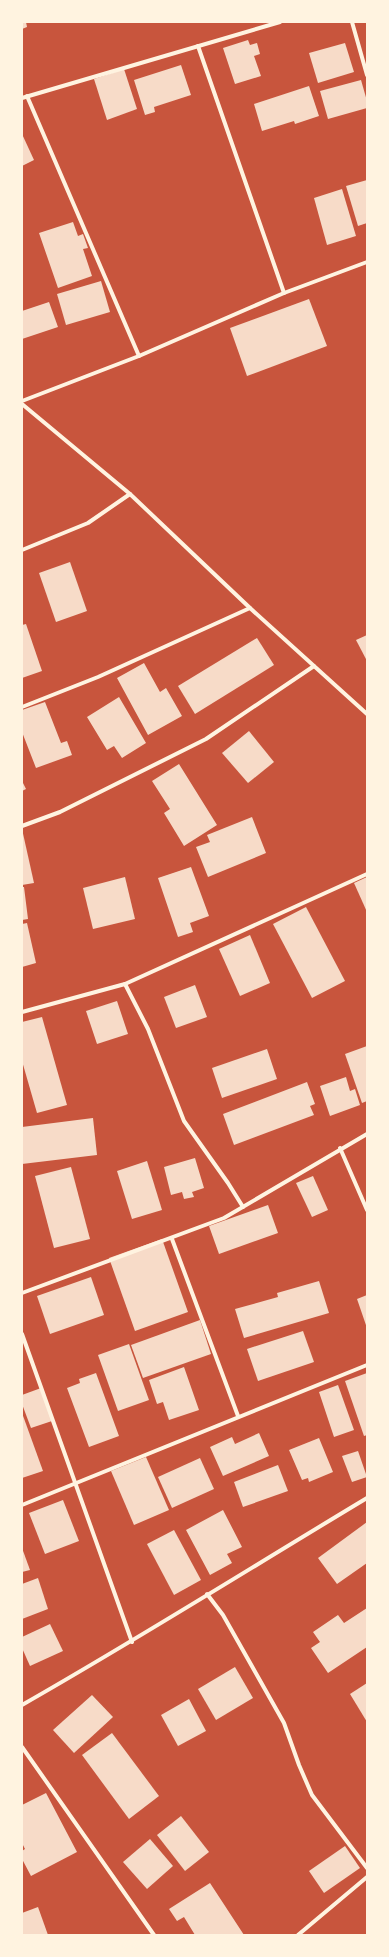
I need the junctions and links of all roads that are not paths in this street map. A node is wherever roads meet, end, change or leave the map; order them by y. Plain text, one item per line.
1 (280, 22) edge
2 (352, 22) edge
3 (198, 46) junction
4 (367, 75) edge
5 (24, 97) edge
6 (367, 262) edge
7 (284, 293) junction
8 (139, 356) junction
9 (22, 402) edge
10 (130, 494) junction
11 (22, 550) edge
12 (250, 608) junction
13 (314, 666) junction
14 (22, 707) edge
15 (367, 714) edge
16 (22, 826) edge
17 (367, 874) edge
18 (125, 984) junction
19 (22, 1012) edge
20 (367, 1134) edge
21 (340, 1148) junction
22 (243, 1207) junction
23 (367, 1210) edge
24 (172, 1239) junction
25 (22, 1293) edge
26 (22, 1334) edge
27 (367, 1365) edge
28 (238, 1416) junction
29 (74, 1483) junction
30 (367, 1498) edge
31 (22, 1505) edge
32 (207, 1594) junction
33 (132, 1642) junction
34 (22, 1705) edge
35 (22, 1747) edge
36 (367, 1868) edge
37 (367, 1877) edge
38 (154, 1935) edge
39 (298, 1935) edge

1 - 3 street
2 - 4 street
3 - 5 street
3 - 7 street
5 - 8 street
6 - 7 street
7 - 8 street
8 - 9 street
9 - 10 street
10 - 11 street
10 - 12 street
12 - 13 street
12 - 14 street
13 - 15 street
13 - 16 street
17 - 18 street
18 - 19 street
18 - 22 street
20 - 21 street
21 - 22 street
21 - 23 street
22 - 24 street
24 - 25 street
24 - 28 street
26 - 29 street
27 - 28 street
28 - 29 street
29 - 31 street
29 - 33 street
30 - 32 street
32 - 33 street
32 - 36 street
33 - 34 street
35 - 38 street
37 - 39 street

